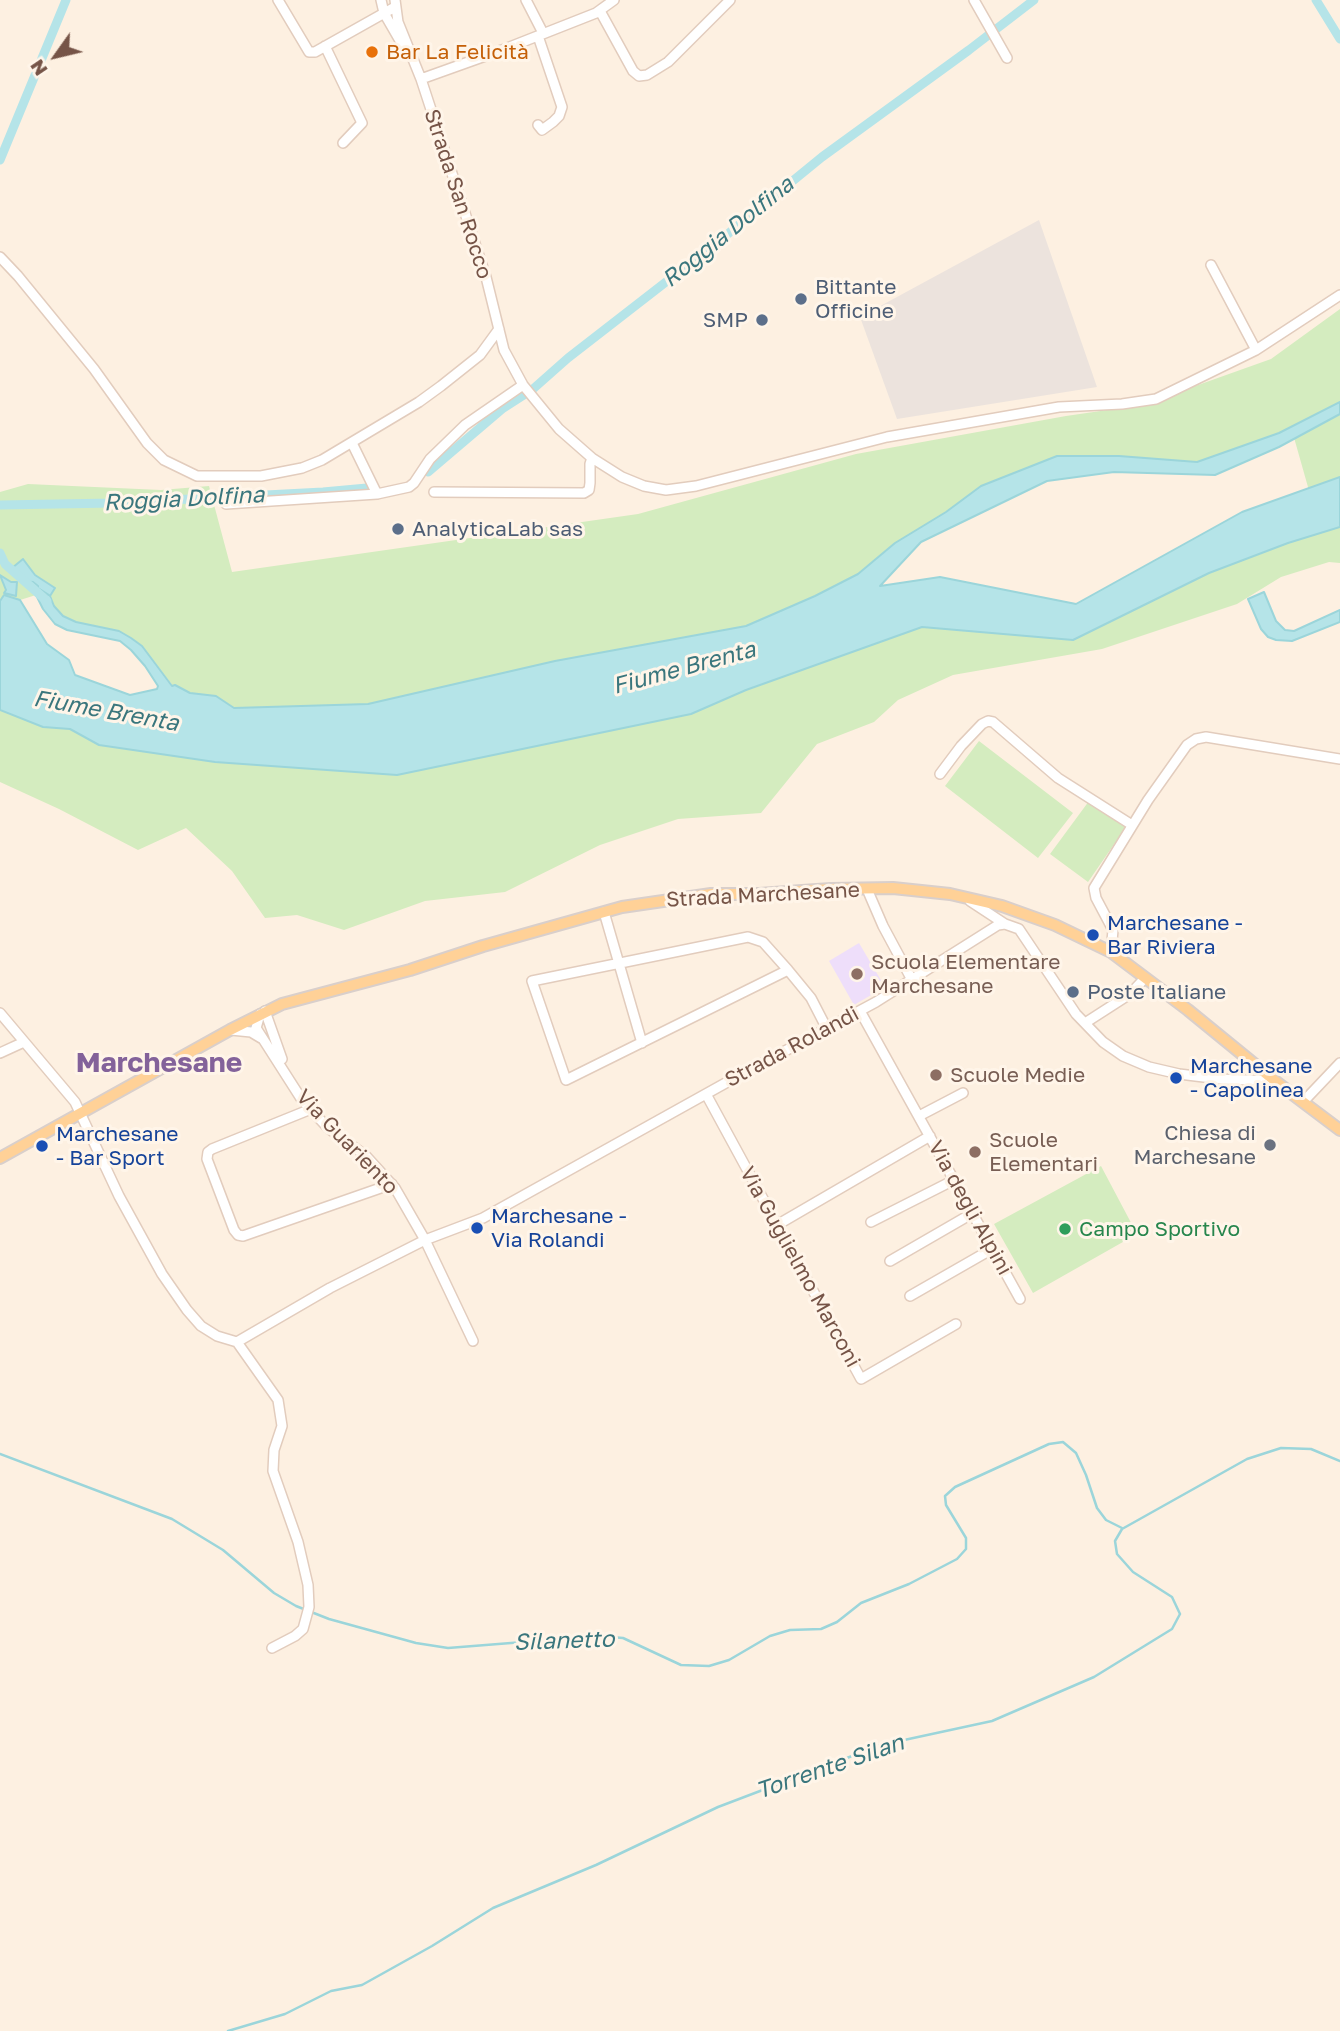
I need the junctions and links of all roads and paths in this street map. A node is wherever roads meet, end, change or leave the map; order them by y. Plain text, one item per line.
1 (278, 0) edge
2 (381, 0) edge
3 (526, 0) edge
4 (614, 0) edge
5 (730, 0) edge
6 (974, 0) edge
7 (395, 4) edge
8 (600, 11) junction
9 (384, 13) junction
10 (540, 35) junction
11 (325, 46) junction
12 (1007, 58) dead end
13 (413, 61) junction
14 (422, 79) junction
15 (538, 125) dead end
16 (343, 143) dead end
17 (0, 257) edge
18 (1211, 265) dead end
19 (1340, 295) edge
20 (499, 329) junction
21 (503, 344) junction
22 (1256, 350) junction
23 (480, 355) junction
24 (525, 387) junction
25 (352, 443) junction
26 (592, 458) junction
27 (435, 492) dead end
28 (377, 494) junction
29 (226, 504) dead end
30 (1340, 758) edge
31 (940, 774) dead end
32 (1132, 825) junction
33 (867, 889) junction
34 (966, 898) junction
35 (604, 912) junction
36 (1005, 924) junction
37 (1111, 952) junction
38 (618, 963) junction
39 (788, 970) junction
40 (1145, 978) junction
41 (912, 980) junction
42 (860, 1011) junction
43 (0, 1013) edge
44 (263, 1013) junction
45 (1085, 1023) junction
46 (827, 1029) junction
47 (230, 1030) junction
48 (265, 1041) junction
49 (24, 1042) junction
50 (642, 1043) junction
51 (0, 1053) edge
52 (1340, 1062) edge
53 (289, 1080) junction
54 (1275, 1081) junction
55 (963, 1093) dead end
56 (706, 1094) junction
57 (1303, 1102) junction
58 (311, 1109) junction
59 (81, 1113) junction
60 (919, 1116) junction
61 (1340, 1130) edge
62 (930, 1136) junction
63 (0, 1158) edge
64 (954, 1180) junction
65 (392, 1184) junction
66 (972, 1213) junction
67 (871, 1222) dead end
68 (777, 1225) junction
69 (425, 1240) junction
70 (992, 1249) junction
71 (890, 1261) dead end
72 (911, 1296) dead end
73 (1020, 1299) dead end
74 (956, 1324) dead end
75 (473, 1341) dead end
76 (237, 1342) junction
77 (272, 1648) dead end

1 - 11 street
2 - 9 street, Strada San Rocco
3 - 10 street
4 - 8 street
5 - 8 street
6 - 12 street
7 - 9 street
7 - 13 street, Strada San Rocco
8 - 10 street
9 - 11 street
9 - 13 street, Strada San Rocco
10 - 14 street
10 - 15 street
11 - 16 street
13 - 14 street, Strada San Rocco
14 - 20 street, Strada San Rocco
17 - 25 street
18 - 22 street
19 - 22 street, Strada San Rocco
20 - 21 street, Strada San Rocco
20 - 23 street
21 - 23 street
21 - 24 street, Strada San Rocco
22 - 26 street, Strada San Rocco
23 - 25 street
24 - 26 street, Strada San Rocco
24 - 28 street
25 - 28 street
26 - 27 street
28 - 29 street
30 - 32 street
31 - 32 street
32 - 37 street
33 - 34 main road, Strada Marchesane
33 - 35 main road, Strada Marchesane
33 - 41 street
34 - 36 street
34 - 37 main road, Strada Marchesane
35 - 38 street
35 - 44 main road, Strada Marchesane
36 - 41 street, Strada Rolandi
36 - 45 street
37 - 40 main road, Strada Marchesane
38 - 39 street
38 - 50 street
38 - 50 street
39 - 46 street
39 - 50 street
40 - 45 street
40 - 54 main road, Strada Marchesane
41 - 42 street, Strada Rolandi
42 - 46 street, Strada Rolandi
42 - 60 street, Via degli Alpini
43 - 49 street
44 - 47 main road, Strada Marchesane
44 - 48 street, Via Guariento
44 - 53 street, Via Guariento
45 - 54 street
46 - 56 street, Strada Rolandi
47 - 48 street
47 - 59 main road, Strada Marchesane
48 - 53 street, Via Guariento
49 - 51 street
49 - 59 street
52 - 57 street
53 - 58 street, Via Guariento
54 - 57 main road, Strada Marchesane
55 - 60 street, Via degli Alpini
56 - 68 street, Via Guglielmo Marconi
56 - 69 street, Strada Rolandi
57 - 61 main road, Strada Marchesane
58 - 65 street, Via Guariento
58 - 65 street
59 - 63 main road, Strada Marchesane
59 - 76 street
60 - 62 street, Via degli Alpini
62 - 64 street, Via degli Alpini
62 - 68 street
64 - 66 street, Via degli Alpini
64 - 67 street
65 - 69 street, Via Guariento
66 - 70 street, Via degli Alpini
66 - 71 street
68 - 74 street, Via Guglielmo Marconi
69 - 75 street
69 - 76 street, Strada Rolandi
70 - 72 street
70 - 73 street, Via degli Alpini
76 - 77 street

